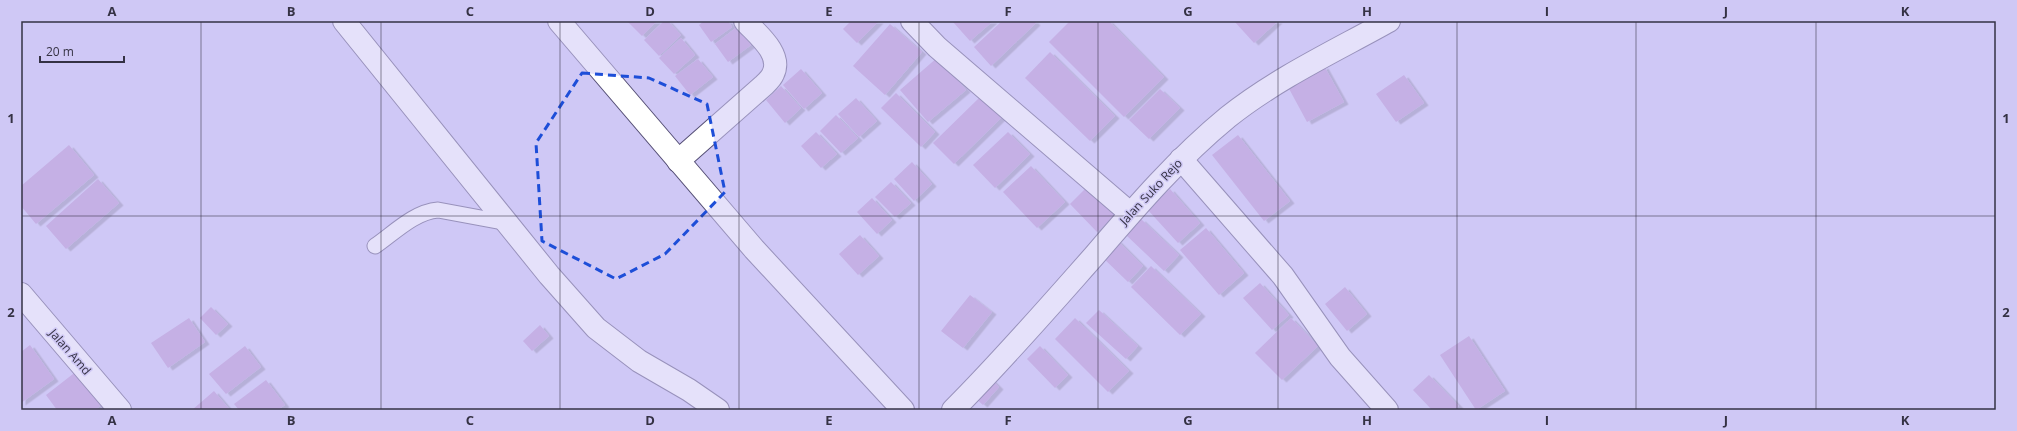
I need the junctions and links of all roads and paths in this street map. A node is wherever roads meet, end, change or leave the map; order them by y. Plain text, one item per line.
1 (344, 21) edge
2 (560, 21) edge
3 (745, 21) edge
4 (912, 21) edge
5 (1389, 21) edge
6 (1181, 159) junction
7 (678, 161) junction
8 (1130, 213) junction
9 (508, 223) junction
10 (375, 246) dead end
11 (21, 294) edge
12 (120, 410) edge
13 (718, 410) edge
14 (904, 410) edge
15 (953, 410) edge
16 (1387, 410) edge

1 - 9 street
2 - 7 street
3 - 7 street
4 - 8 street
5 - 6 street, Jalan Suko Rejo
6 - 8 street, Jalan Suko Rejo
6 - 16 street
7 - 14 street
8 - 15 street, Jalan Suko Rejo
9 - 10 lane
9 - 13 street
11 - 12 street, Jalan Amd

